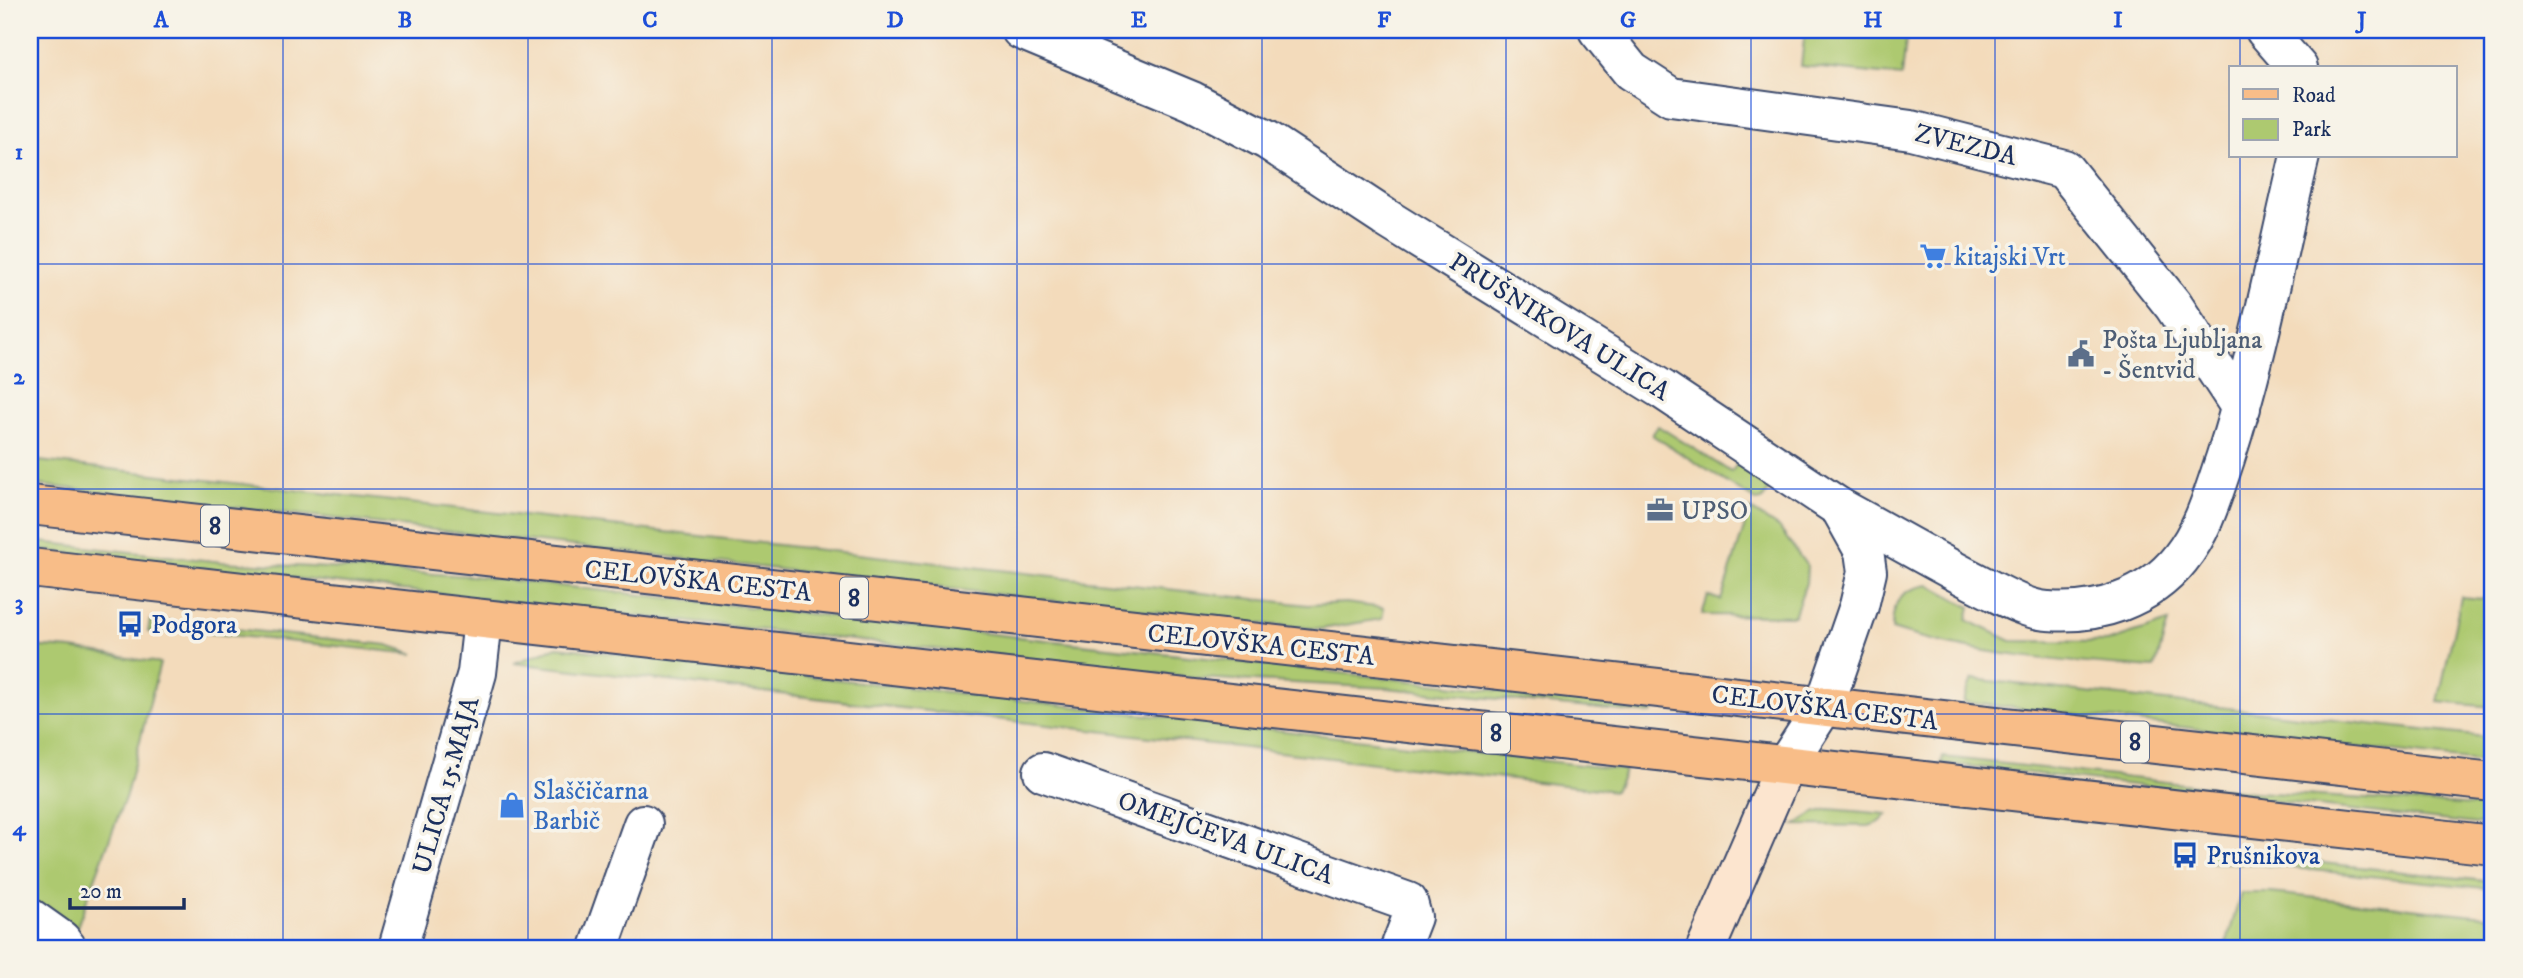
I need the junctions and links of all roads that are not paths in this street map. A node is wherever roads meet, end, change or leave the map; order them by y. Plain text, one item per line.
1 (1021, 30) edge
2 (1598, 30) edge
3 (2265, 30) edge
4 (2296, 66) edge
5 (2300, 158) edge
6 (2241, 408) junction
7 (30, 505) edge
8 (1840, 508) junction
9 (30, 568) edge
10 (483, 620) junction
11 (1825, 704) junction
12 (1785, 766) junction
13 (1043, 772) dead end
14 (2493, 782) edge
15 (643, 824) dead end
16 (2493, 845) edge
17 (30, 918) edge
18 (64, 944) edge
19 (398, 948) edge
20 (599, 948) edge
21 (1400, 948) edge
22 (1706, 948) edge

1 - 8 street, PRUŠNIKOVA ULICA
2 - 6 street, ZVEZDA
3 - 4 street
5 - 6 street
6 - 8 street
7 - 11 main road, CELOVŠKA CESTA / 8
8 - 11 street, PRUŠNIKOVA ULICA
9 - 10 main road, 8
10 - 12 main road, 8
10 - 19 street, ULICA 15.MAJA
11 - 12 street, PRUŠNIKOVA ULICA
11 - 14 main road, CELOVŠKA CESTA / 8
12 - 16 main road, 8
12 - 22 street
13 - 21 street, OMEJČEVA ULICA
15 - 20 street
17 - 18 street

